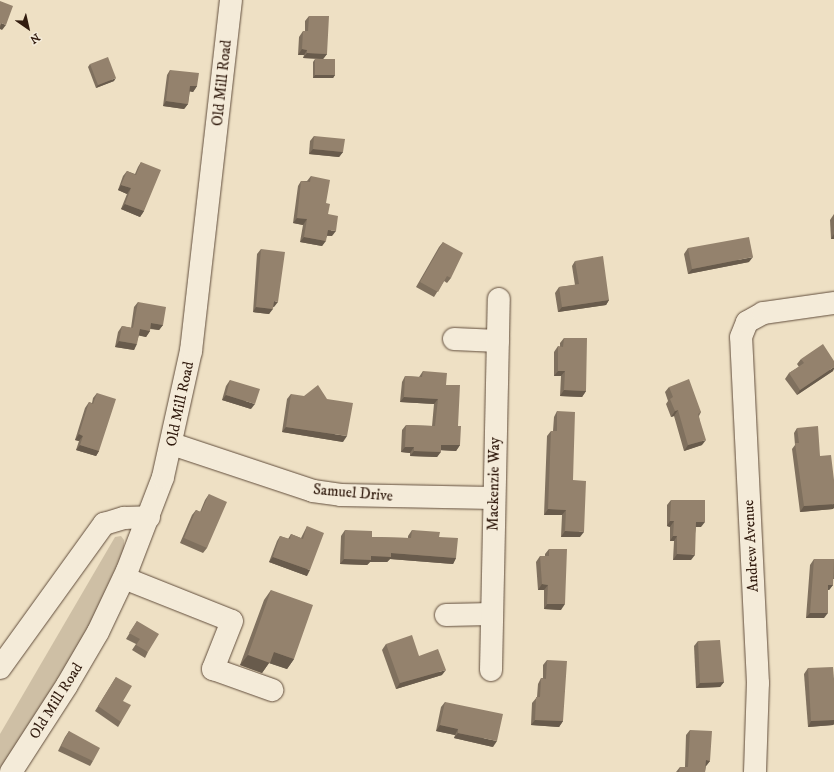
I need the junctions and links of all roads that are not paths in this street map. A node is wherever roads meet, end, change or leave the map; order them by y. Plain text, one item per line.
1 (231, 0) edge
2 (499, 299) dead end
3 (834, 303) edge
4 (454, 339) dead end
5 (498, 341) junction
6 (172, 444) junction
7 (493, 498) junction
8 (149, 517) junction
9 (124, 578) junction
10 (492, 614) junction
11 (446, 615) dead end
12 (0, 668) edge
13 (491, 670) dead end
14 (272, 690) dead end
15 (11, 772) edge
16 (755, 772) edge

1 - 6 street, Old Mill Road
2 - 5 street, Mackenzie Way
3 - 16 street, Andrew Avenue
4 - 5 street
5 - 7 street, Mackenzie Way
6 - 7 street, Samuel Drive
6 - 8 street, Old Mill Road
7 - 10 street, Mackenzie Way
8 - 9 street, Old Mill Road
8 - 12 street
9 - 14 street
9 - 15 street, Old Mill Road
10 - 11 street
10 - 13 street, Mackenzie Way

